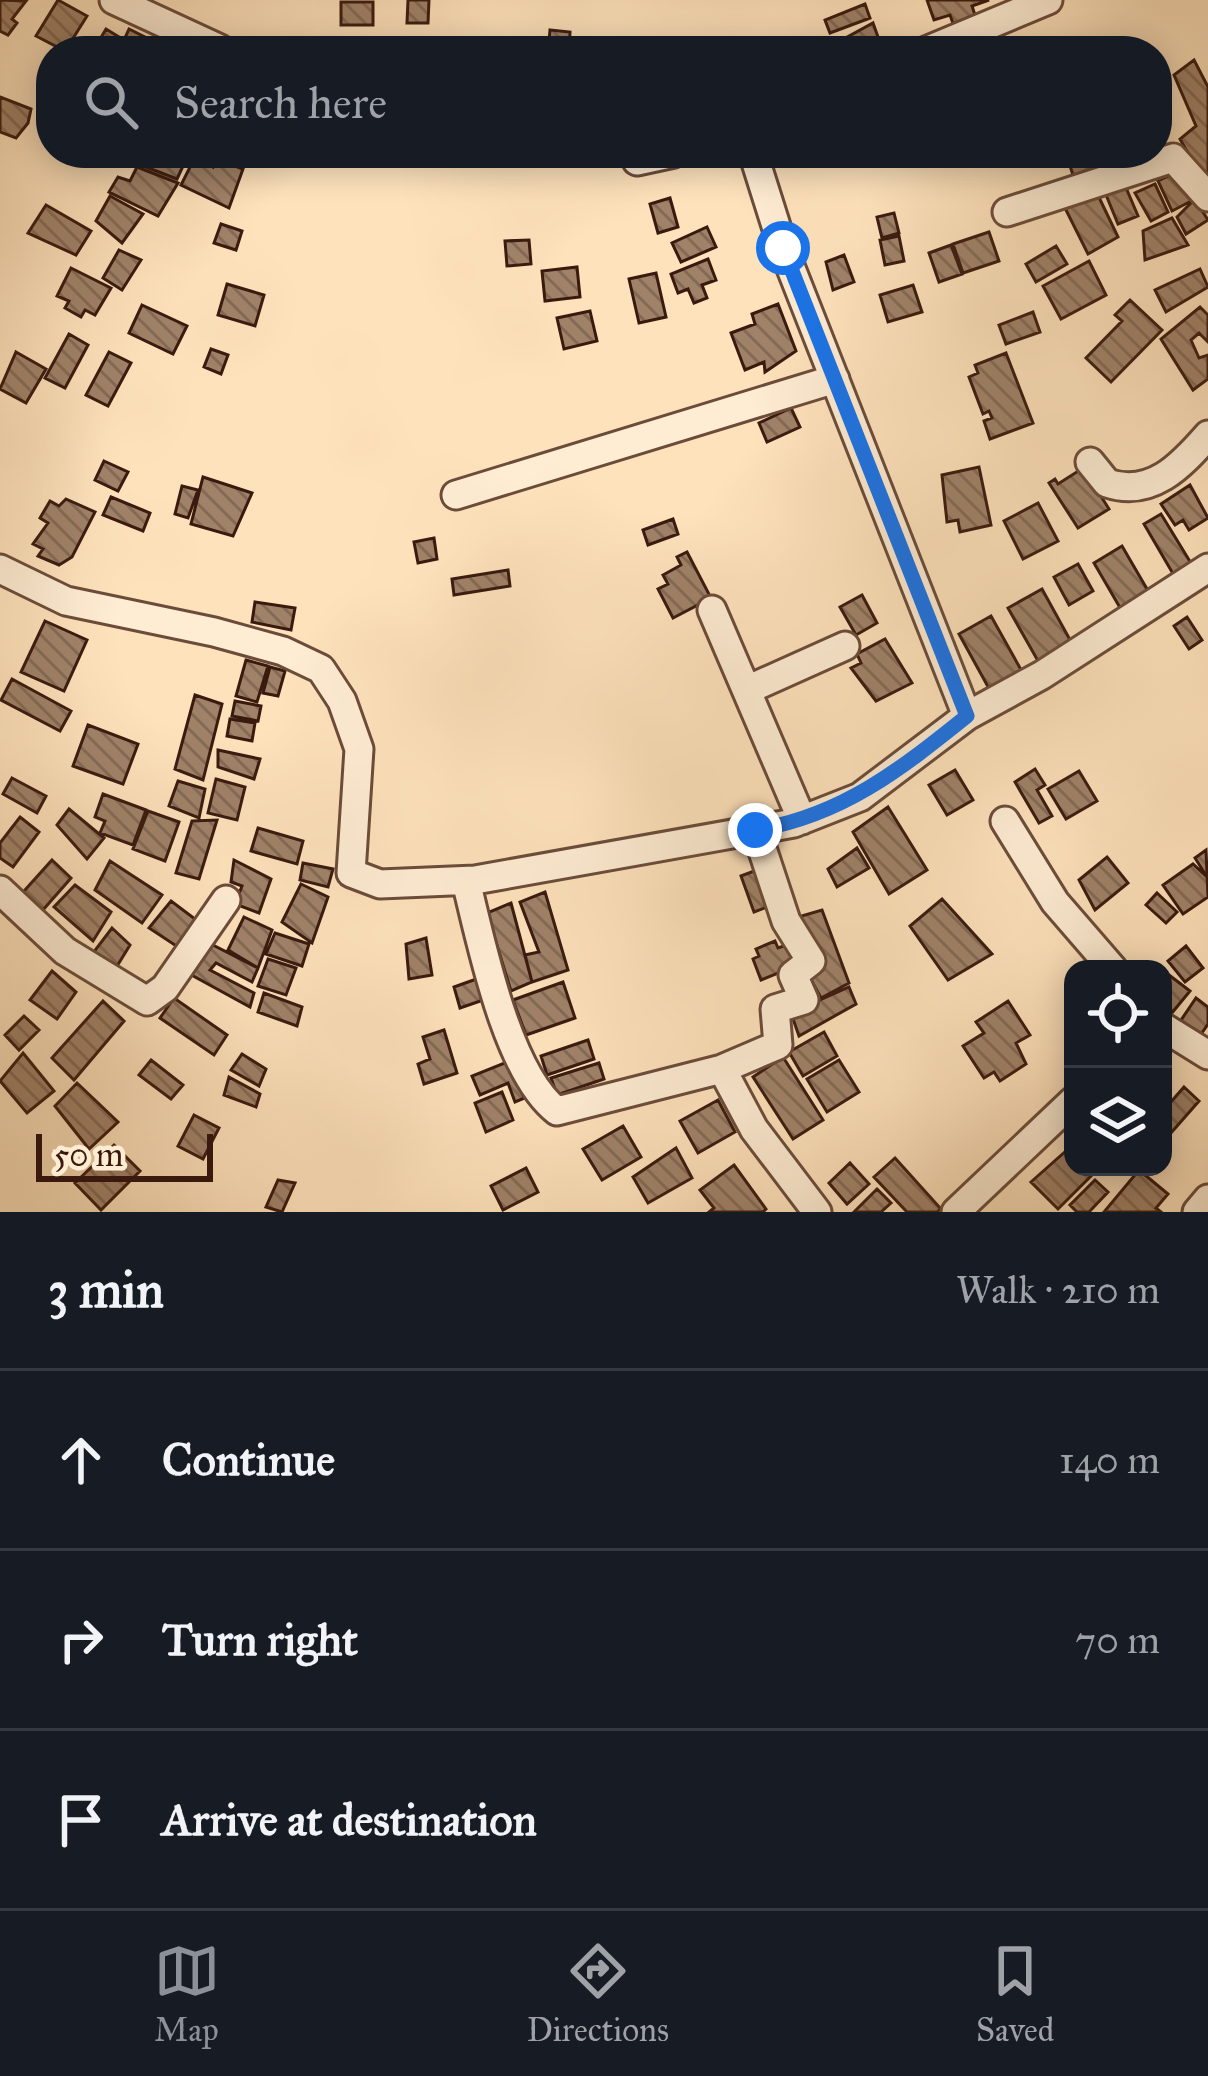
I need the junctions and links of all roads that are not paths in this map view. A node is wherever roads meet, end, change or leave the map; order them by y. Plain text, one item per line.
1 (114, 0) edge
2 (1048, 0) edge
3 (192, 36) edge
4 (962, 36) edge
5 (1172, 158) edge
6 (758, 168) edge
7 (1142, 168) edge
8 (1208, 197) edge
9 (1007, 212) dead end
10 (835, 379) junction
11 (1208, 435) edge
12 (1090, 462) dead end
13 (456, 495) dead end
14 (1208, 568) edge
15 (0, 569) edge
16 (712, 610) dead end
17 (845, 646) dead end
18 (747, 690) junction
19 (967, 716) junction
20 (802, 820) junction
21 (1005, 820) dead end
22 (755, 830) junction
23 (466, 881) junction
24 (0, 890) edge
25 (226, 900) dead end
26 (1105, 960) edge
27 (1172, 1033) edge
28 (1208, 1055) edge
29 (722, 1069) junction
30 (1064, 1110) edge
31 (1208, 1198) edge
32 (817, 1212) edge
33 (956, 1212) edge
34 (1197, 1212) edge

1 - 3 street
2 - 4 street
5 - 8 street
6 - 10 street
7 - 9 street
10 - 13 street
10 - 19 street
11 - 12 street
14 - 19 street
15 - 23 street
16 - 18 street
17 - 18 street
18 - 20 street
19 - 20 street
20 - 22 street
21 - 26 street
22 - 23 street
22 - 29 street
23 - 29 street
24 - 25 street
27 - 28 street
29 - 32 street
30 - 33 street
31 - 34 street

